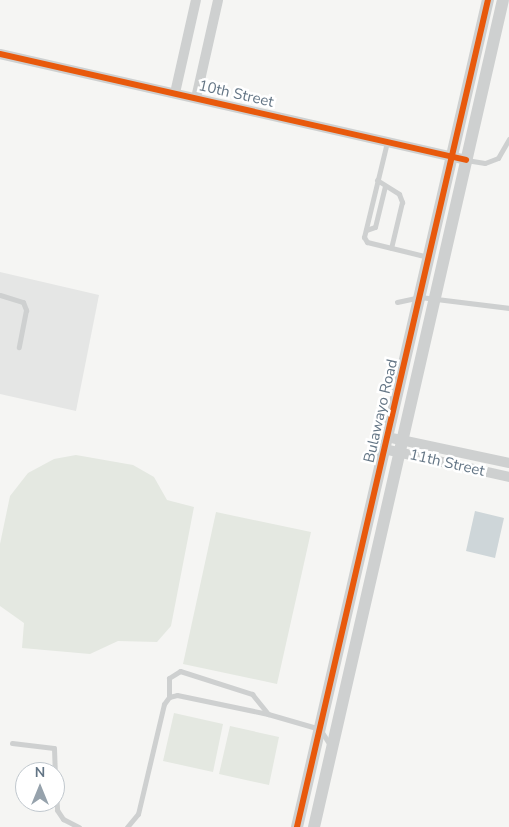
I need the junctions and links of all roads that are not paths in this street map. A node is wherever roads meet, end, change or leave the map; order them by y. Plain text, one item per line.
1 (196, 0) edge
2 (218, 0) edge
3 (488, 0) edge
4 (503, 2) edge
5 (0, 54) edge
6 (175, 93) junction
7 (196, 98) junction
8 (509, 139) edge
9 (387, 142) junction
10 (452, 157) junction
11 (466, 160) junction
12 (377, 180) junction
13 (385, 186) junction
14 (366, 230) junction
15 (391, 248) junction
16 (428, 258) junction
17 (0, 295) edge
18 (420, 297) junction
19 (436, 299) junction
20 (397, 302) dead end
21 (509, 308) edge
22 (19, 347) dead end
23 (386, 443) junction
24 (402, 447) junction
25 (509, 464) edge
26 (509, 477) edge
27 (169, 696) junction
28 (268, 714) junction
29 (339, 720) junction
30 (320, 729) junction
31 (12, 743) dead end
32 (332, 749) junction
33 (55, 762) edge
34 (58, 812) edge
35 (79, 827) edge
36 (127, 827) edge
37 (297, 827) edge
38 (314, 827) edge

1 - 6 street
2 - 7 street
3 - 4 street
3 - 10 street, Bulawayo Road
4 - 11 street, Bulawayo Road
5 - 6 street, 10th Street
6 - 7 street, 10th Street
7 - 9 street, 10th Street
8 - 11 lane
9 - 10 street, 10th Street
9 - 12 lane
10 - 11 street, 10th Street
10 - 16 street, Bulawayo Road
11 - 19 street, Bulawayo Road
12 - 13 lane
12 - 14 lane
13 - 14 lane
13 - 15 lane
14 - 15 lane
15 - 16 lane
16 - 18 street, Bulawayo Road
17 - 22 lane
18 - 19 lane
18 - 20 lane
18 - 23 street, Bulawayo Road
19 - 21 lane
19 - 24 street, Bulawayo Road
23 - 24 street, 11th Street
23 - 30 street, Bulawayo Road
24 - 25 street, 11th Street
24 - 26 street, 11th Street
24 - 29 street, Bulawayo Road
27 - 28 lane
27 - 28 lane
27 - 36 lane
28 - 30 lane
29 - 30 lane
29 - 32 street, Bulawayo Road
30 - 32 lane
30 - 37 street, Bulawayo Road
31 - 33 lane
32 - 38 street, Bulawayo Road
34 - 35 lane

